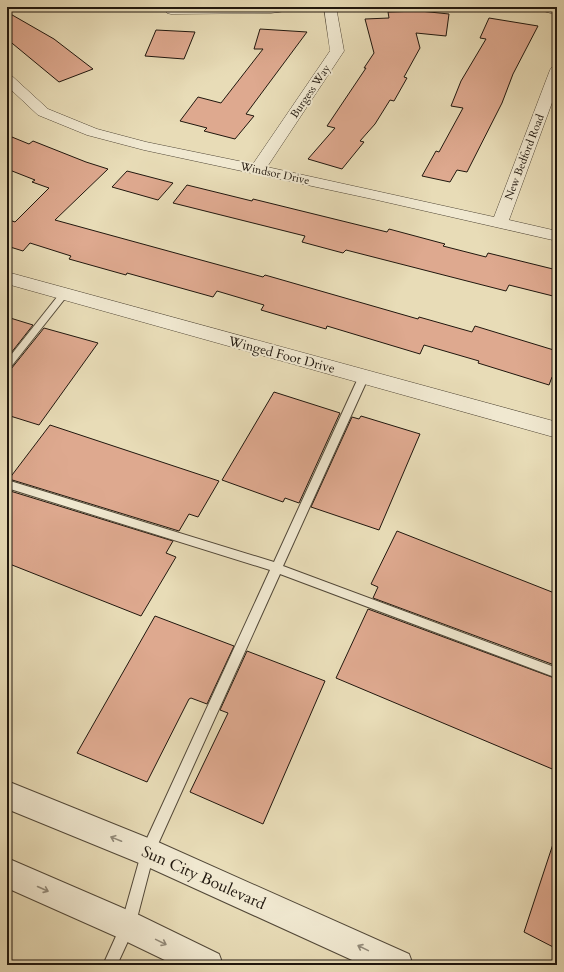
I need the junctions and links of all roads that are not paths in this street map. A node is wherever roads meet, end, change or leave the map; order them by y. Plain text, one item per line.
1 (289, 7) edge
2 (330, 7) edge
3 (544, 7) edge
4 (171, 10) dead end
5 (557, 11) edge
6 (557, 70) edge
7 (7, 79) edge
8 (258, 169) junction
9 (500, 222) junction
10 (557, 236) edge
11 (7, 278) edge
12 (64, 294) junction
13 (7, 366) edge
14 (364, 376) junction
15 (557, 430) edge
16 (7, 484) edge
17 (277, 568) junction
18 (557, 673) edge
19 (7, 795) edge
20 (148, 852) junction
21 (7, 873) edge
22 (128, 926) junction
23 (110, 965) edge
24 (208, 965) edge
25 (398, 965) edge

1 - 4 street
2 - 8 street, Burgess Way
3 - 5 street
6 - 9 street, New Bedford Road
7 - 8 street, Windsor Drive
8 - 9 street, Windsor Drive
9 - 10 street, Windsor Drive
11 - 12 street, Winged Foot Drive
12 - 13 lane
12 - 14 street, Winged Foot Drive
14 - 15 street, Winged Foot Drive
14 - 17 lane
16 - 17 lane
17 - 18 lane
17 - 20 lane
20 -> 19 street, Sun City Boulevard
20 - 22 lane
25 -> 20 street, Sun City Boulevard
21 -> 22 street
22 - 23 lane
22 -> 24 street

